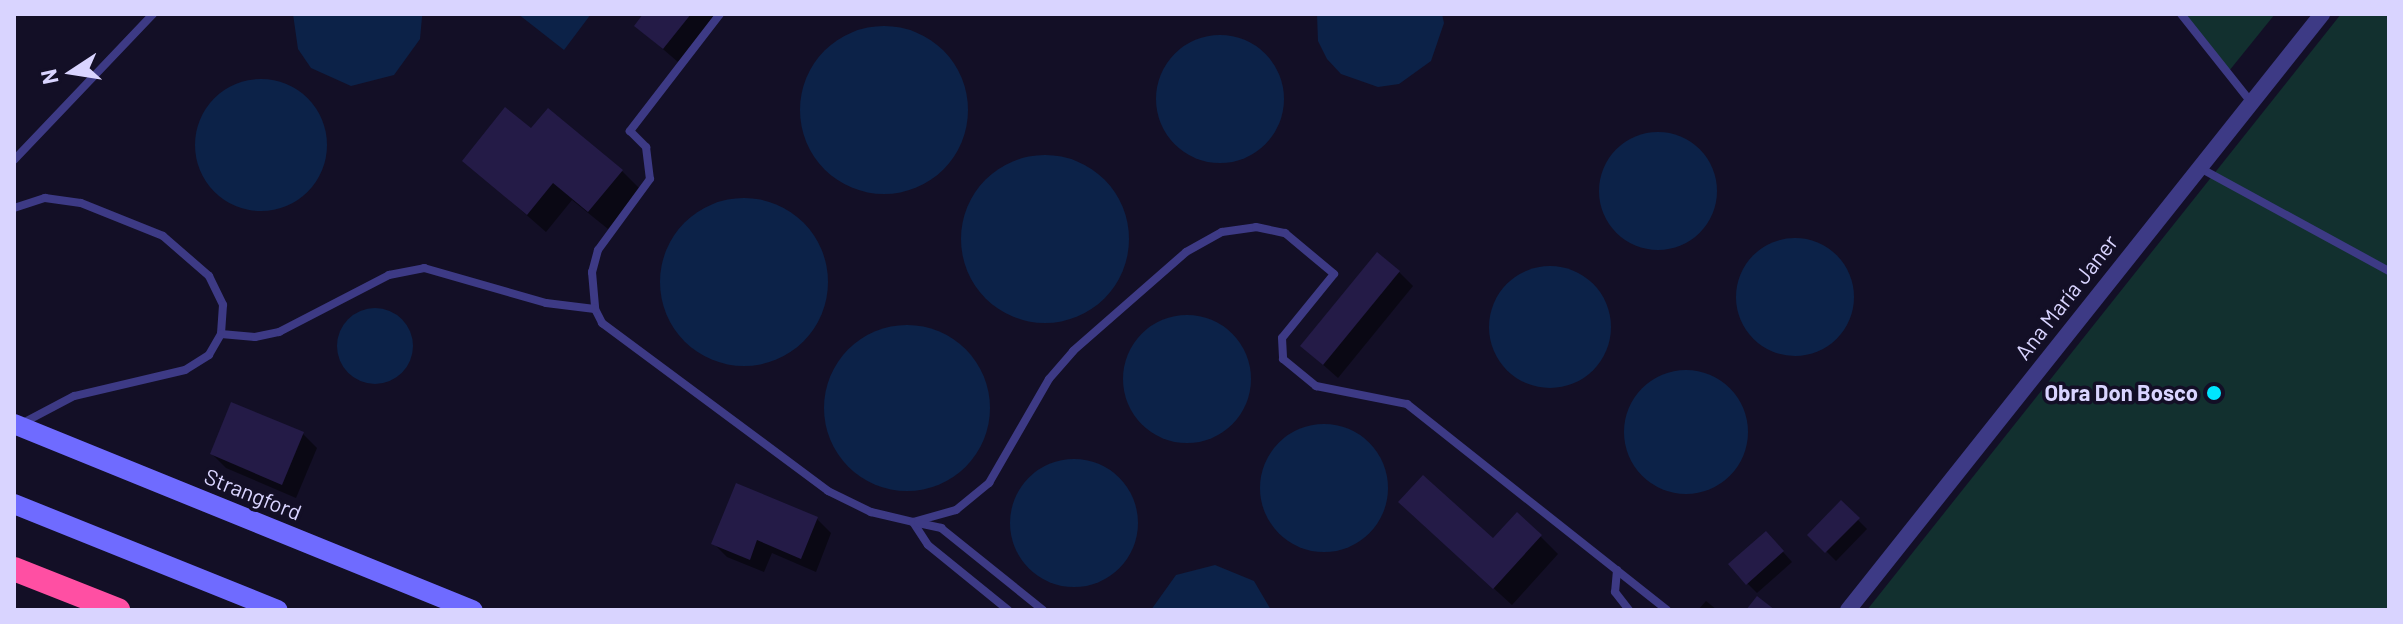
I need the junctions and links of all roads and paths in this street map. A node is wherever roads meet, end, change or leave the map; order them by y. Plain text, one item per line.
1 (153, 14) edge
2 (720, 14) edge
3 (2181, 14) edge
4 (2322, 14) edge
5 (2251, 102) junction
6 (14, 160) edge
7 (2197, 167) junction
8 (14, 208) edge
9 (2389, 271) edge
10 (595, 309) junction
11 (221, 334) junction
12 (16, 425) edge
13 (14, 504) edge
14 (913, 522) junction
15 (14, 569) edge
16 (1617, 570) junction
17 (118, 610) edge
18 (278, 610) edge
19 (473, 610) edge
20 (1008, 610) edge
21 (1043, 610) edge
22 (1629, 610) edge
23 (1667, 610) edge
24 (1848, 610) edge

1 - 6 lane
2 - 10 lane
3 - 5 lane
4 - 5 street, Ana María Janer
5 - 7 street, Ana María Janer
7 - 9 lane
7 - 24 street, Ana María Janer
8 - 11 lane
10 - 11 lane
10 - 14 lane
11 - 12 lane
12 - 19 street, Strangford
13 - 18 street
14 - 16 lane
14 - 20 lane
14 - 21 lane
15 - 17 highway
16 - 22 lane
16 - 23 lane

